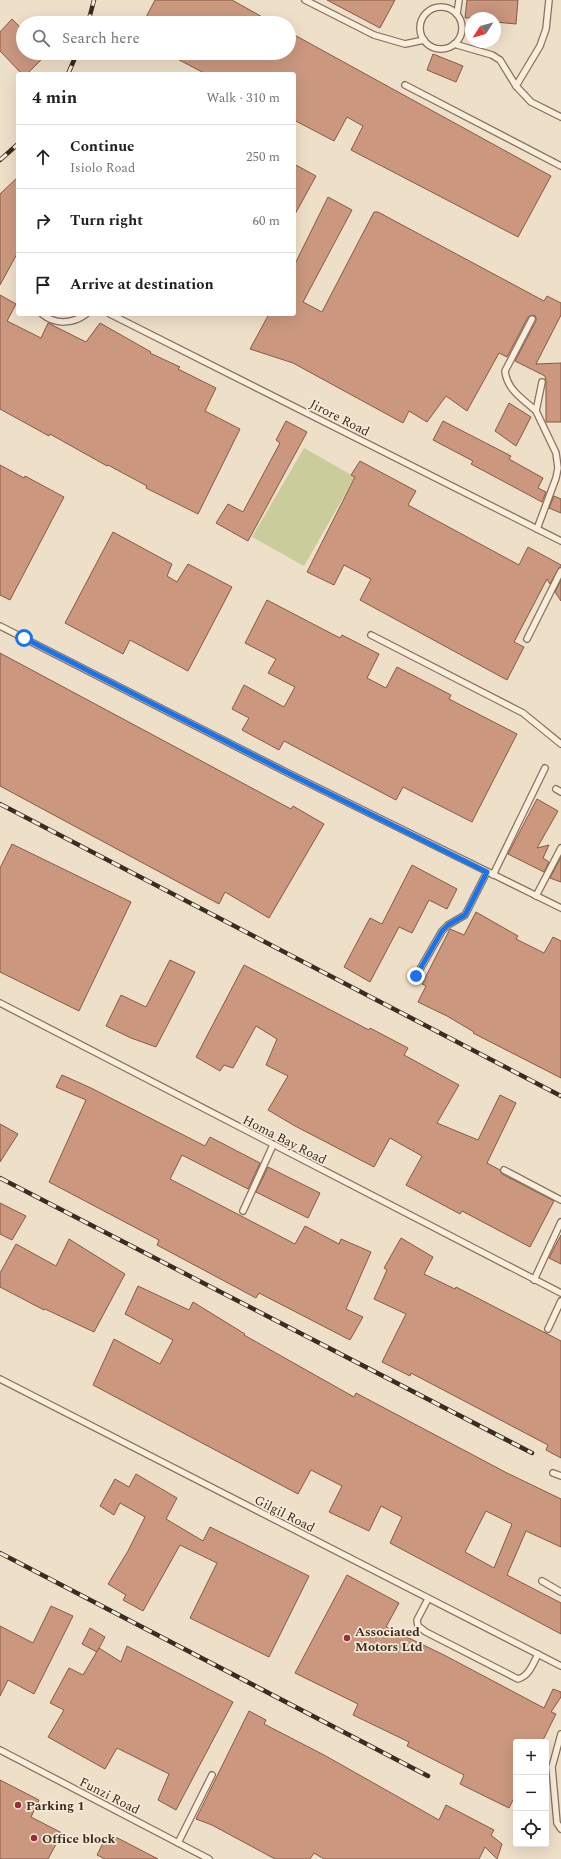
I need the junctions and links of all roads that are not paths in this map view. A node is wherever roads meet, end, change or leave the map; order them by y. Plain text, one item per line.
1 (305, 0) edge
2 (459, 0) edge
3 (549, 0) edge
4 (457, 14) junction
5 (424, 40) junction
6 (454, 44) junction
7 (405, 85) dead end
8 (516, 86) junction
9 (561, 117) edge
10 (561, 166) edge
11 (45, 316) edge
12 (82, 316) edge
13 (114, 316) edge
14 (532, 319) dead end
15 (542, 382) dead end
16 (536, 411) junction
17 (537, 528) junction
18 (561, 541) edge
19 (561, 571) edge
20 (0, 626) edge
21 (370, 635) dead end
22 (527, 639) dead end
23 (561, 744) edge
24 (545, 768) dead end
25 (561, 848) edge
26 (490, 873) junction
27 (536, 896) junction
28 (561, 908) edge
29 (416, 976) dead end
30 (0, 1003) edge
31 (273, 1145) junction
32 (504, 1170) dead end
33 (561, 1200) edge
34 (243, 1211) dead end
35 (561, 1222) edge
36 (534, 1280) junction
37 (561, 1293) edge
38 (561, 1301) edge
39 (548, 1329) dead end
40 (0, 1379) edge
41 (552, 1473) dead end
42 (561, 1476) edge
43 (542, 1581) dead end
44 (561, 1592) edge
45 (428, 1598) junction
46 (538, 1654) junction
47 (561, 1666) edge
48 (561, 1734) edge
49 (0, 1750) edge
50 (212, 1775) dead end
51 (561, 1829) edge
52 (178, 1843) junction
53 (209, 1859) edge

1 - 5 lane
2 - 4 lane
3 - 8 lane
4 - 5 lane
4 - 6 lane
5 - 6 lane
6 - 8 lane
7 - 10 lane
8 - 9 lane
11 - 12 lane
13 - 17 lane, Jirore Road
14 - 16 lane
15 - 16 lane
16 - 17 lane
17 - 18 lane, Jirore Road
19 - 22 lane
20 - 26 lane
21 - 23 lane
24 - 26 lane
25 - 27 lane
26 - 27 lane
26 - 29 lane
27 - 28 lane
30 - 31 lane, Homa Bay Road
31 - 34 lane
31 - 36 lane, Homa Bay Road
32 - 33 lane
35 - 36 lane
36 - 37 lane, Homa Bay Road
38 - 39 lane
40 - 45 lane, Gilgil Road
41 - 42 lane
43 - 44 lane
45 - 46 lane, Gilgil Road
45 - 46 lane
46 - 47 lane, Gilgil Road
48 - 51 lane
49 - 52 lane, Funzi Road
50 - 52 lane
52 - 53 lane, Funzi Road

